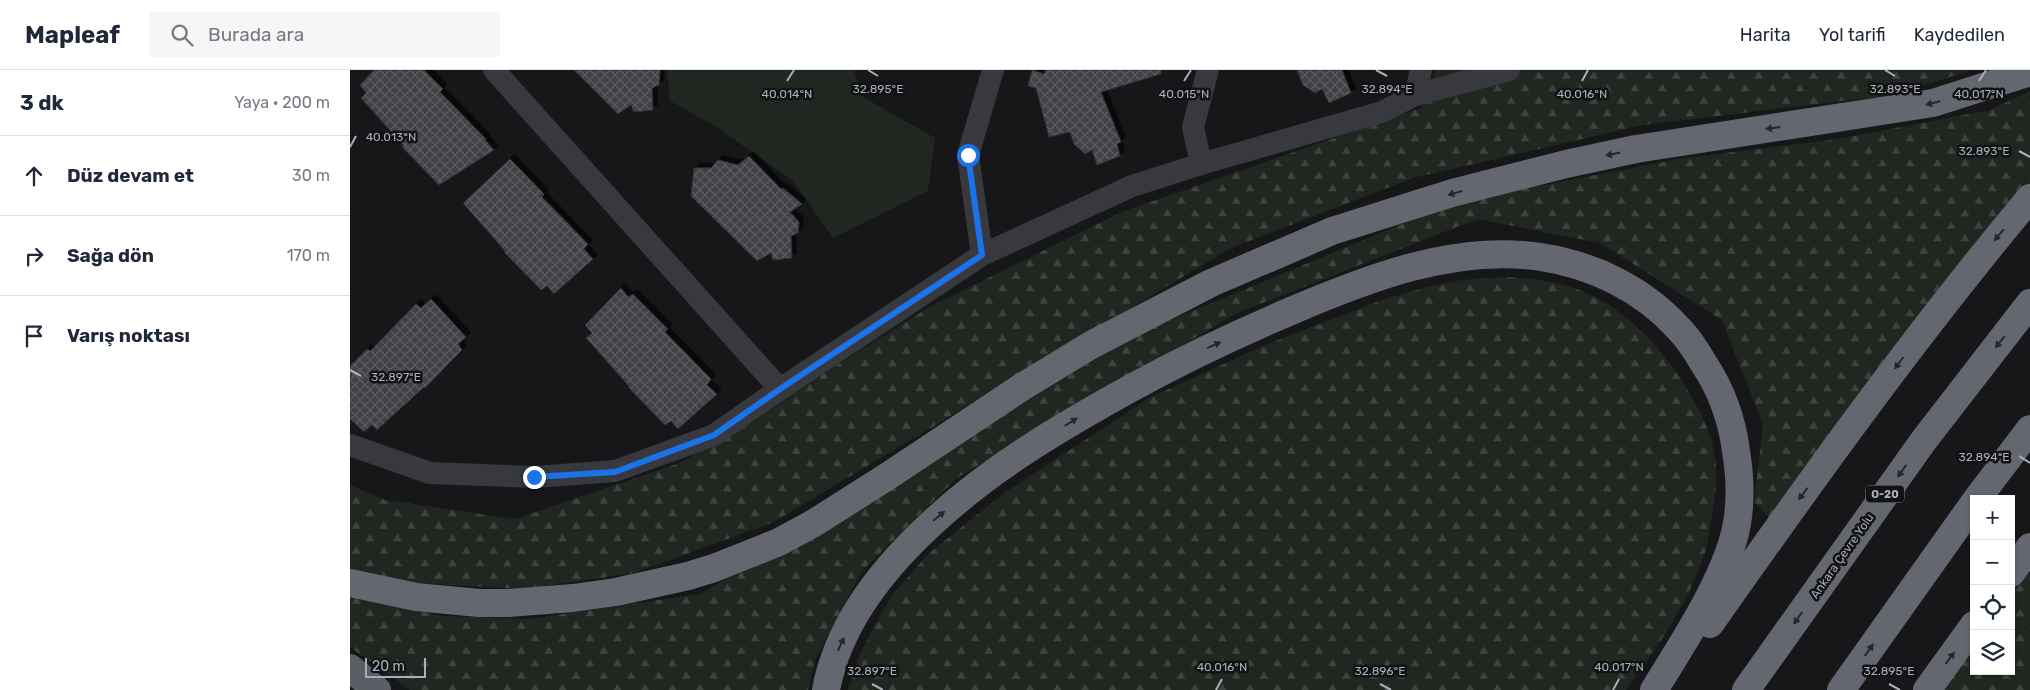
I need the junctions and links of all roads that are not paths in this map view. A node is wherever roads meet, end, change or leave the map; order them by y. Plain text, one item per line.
1 (494, 70) edge
2 (993, 70) edge
3 (1208, 70) edge
4 (1421, 70) edge
5 (1509, 70) edge
6 (2030, 72) edge
7 (1415, 95) junction
8 (1201, 164) junction
9 (2030, 198) edge
10 (982, 255) junction
11 (2030, 303) edge
12 (780, 389) junction
13 (2030, 429) edge
14 (350, 445) edge
15 (1980, 495) edge
16 (1970, 509) edge
17 (2030, 547) edge
18 (2015, 568) edge
19 (350, 583) edge
20 (1970, 630) edge
21 (350, 668) edge
22 (377, 690) edge
23 (826, 690) edge
24 (1654, 690) edge
25 (1663, 690) edge
26 (1746, 690) edge
27 (1841, 690) edge
28 (1927, 690) edge

1 - 12 street
2 - 10 street
3 - 8 street
4 - 7 street
5 - 7 street
6 -> 19 highway
7 - 8 street
8 - 10 street
9 -> 25 highway
10 - 12 street
11 -> 26 highway, Ankara Çevre Yolu / O-20
12 - 14 street
13 - 15 highway
27 -> 16 highway
17 - 18 highway
28 -> 20 highway
21 - 22 highway
23 -> 24 highway

